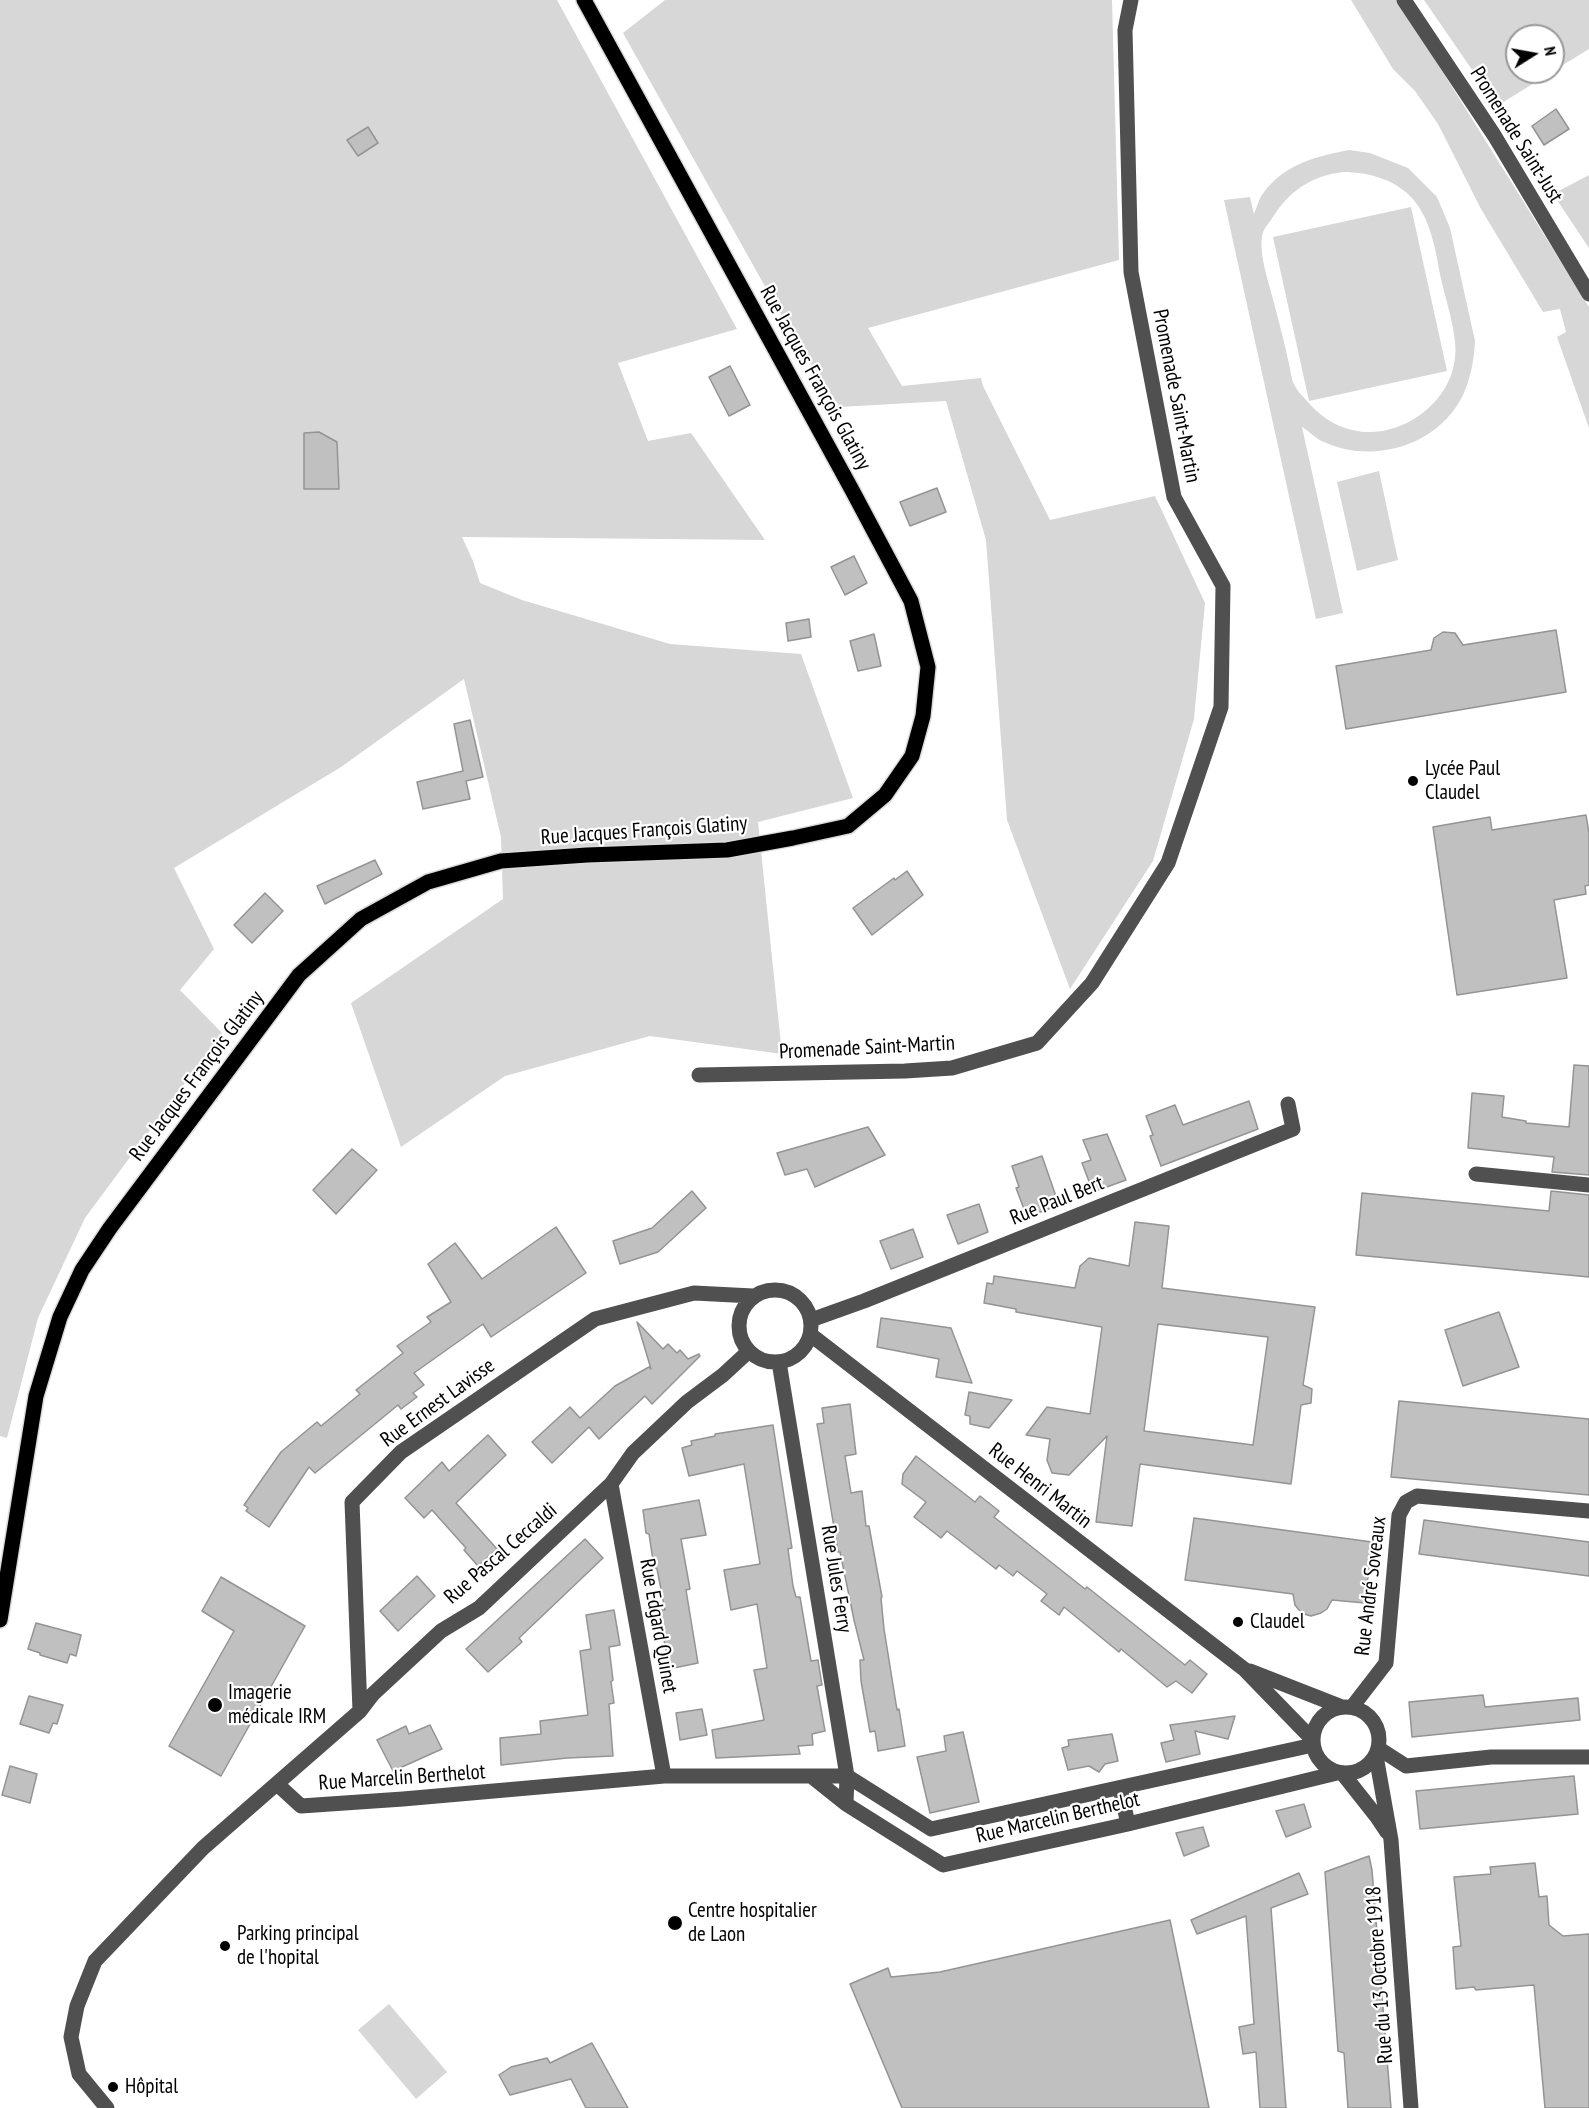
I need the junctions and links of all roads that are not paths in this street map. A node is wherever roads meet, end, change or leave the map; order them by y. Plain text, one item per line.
1 (584, 0) edge
2 (1131, 0) edge
3 (1404, 0) edge
4 (1589, 294) edge
5 (699, 1075) dead end
6 (1288, 1104) dead end
7 (1476, 1174) dead end
8 (1589, 1185) edge
9 (753, 1296) junction
10 (811, 1328) junction
11 (749, 1351) junction
12 (779, 1362) junction
13 (611, 1484) junction
14 (1589, 1511) edge
15 (0, 1620) edge
16 (1244, 1669) junction
17 (1347, 1707) junction
18 (360, 1711) junction
19 (1312, 1742) junction
20 (1377, 1752) junction
21 (1589, 1757) edge
22 (1340, 1773) junction
23 (664, 1776) junction
24 (811, 1776) junction
25 (847, 1776) junction
26 (277, 1784) junction
27 (1120, 1788) junction
28 (846, 1804) junction
29 (1128, 1824) junction
30 (1392, 1840) junction
31 (107, 2108) edge
32 (1411, 2108) edge

1 - 15 main road, Rue Jacques François Glatiny
2 - 5 street, Promenade Saint-Martin
3 - 4 street, Promenade Saint-Just
6 - 10 street, Rue Paul Bert
7 - 8 street
9 - 10 street
9 - 11 street
9 - 18 street, Rue Ernest Lavisse
10 - 12 street
10 - 16 street, Rue Henri Martin
11 - 12 street
11 - 13 street, Rue Pascal Ceccaldi
12 - 25 street, Rue Jules Ferry
13 - 18 street, Rue Pascal Ceccaldi
13 - 23 street, Rue Edgard Quinet
14 - 17 street, Rue André Soveaux
16 - 17 street, Rue Henri Martin
16 - 19 street, Rue Henri Martin
17 - 19 street
17 - 20 street
18 - 26 street, Rue Pascal Ceccaldi
19 - 22 street
19 - 27 street, Rue Marcelin Berthelot
20 - 21 street
20 - 22 street
20 - 30 street, Rue du 13 Octobre 1918
22 - 29 street, Rue Marcelin Berthelot
22 - 30 street, Rue du 13 Octobre 1918
23 - 24 street, Rue Marcelin Berthelot
23 - 26 street, Rue Marcelin Berthelot
24 - 25 street, Rue Marcelin Berthelot
24 - 28 street, Rue Marcelin Berthelot
25 - 27 street, Rue Marcelin Berthelot
25 - 28 street, Rue Jules Ferry
26 - 31 street
27 - 29 street
28 - 29 street, Rue Marcelin Berthelot
30 - 32 street, Rue du 13 Octobre 1918

